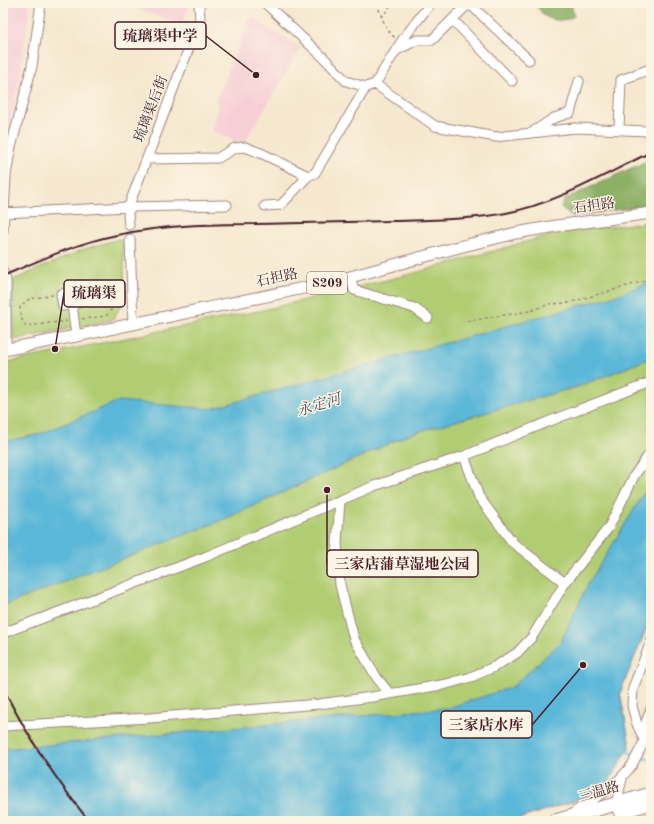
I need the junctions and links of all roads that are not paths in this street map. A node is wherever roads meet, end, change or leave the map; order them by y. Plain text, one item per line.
1 (41, 3) edge
2 (199, 3) edge
3 (265, 3) edge
4 (431, 3) edge
5 (453, 20) junction
6 (399, 46) junction
7 (529, 60) dead end
8 (650, 69) edge
9 (512, 81) dead end
10 (579, 81) dead end
11 (375, 84) junction
12 (366, 87) junction
13 (619, 129) junction
14 (651, 130) edge
15 (531, 133) junction
16 (147, 159) junction
17 (308, 176) junction
18 (227, 205) dead end
19 (266, 206) dead end
20 (129, 207) junction
21 (4, 213) edge
22 (651, 213) edge
23 (129, 225) dead end
24 (3, 231) edge
25 (130, 239) dead end
26 (3, 272) edge
27 (350, 277) junction
28 (72, 304) junction
29 (428, 318) dead end
30 (133, 324) junction
31 (76, 336) junction
32 (4, 350) edge
33 (651, 382) edge
34 (651, 453) edge
35 (464, 456) junction
36 (340, 501) junction
37 (565, 583) junction
38 (3, 633) edge
39 (651, 642) edge
40 (390, 694) junction
41 (651, 709) edge
42 (3, 726) edge
43 (642, 746) junction
44 (623, 775) junction
45 (651, 794) edge
46 (651, 803) edge
47 (616, 804) junction
48 (561, 819) edge
49 (588, 821) edge

1 - 21 street
2 - 16 street, 琉璃渠后街
3 - 12 street
4 - 6 street
5 - 6 street
5 - 7 street
5 - 9 street
6 - 11 street
8 - 13 street
10 - 15 street
11 - 12 street
11 - 15 street
12 - 17 street
13 - 14 street
13 - 15 street
16 - 17 street
16 - 20 street, 琉璃渠后街
17 - 19 street
18 - 20 street
20 - 21 street
20 - 23 street, 琉璃渠后街
21 - 24 street
22 - 27 main road, 石担路 / S209
25 - 30 street
26 - 32 street
27 - 29 street
27 - 30 main road, 石担路 / S209
28 - 28 street
28 - 31 street
30 - 31 main road, 石担路 / S209
31 - 32 main road, 石担路 / S209
33 - 35 street
34 - 37 street
35 - 36 street
35 - 37 street
36 - 38 street
36 - 40 street
37 - 40 street
39 - 43 street
40 - 42 street
41 - 43 street
43 - 44 street
44 - 47 street
44 - 48 street
45 - 47 highway, 三温路
46 - 49 highway
47 - 48 highway, 三温路

